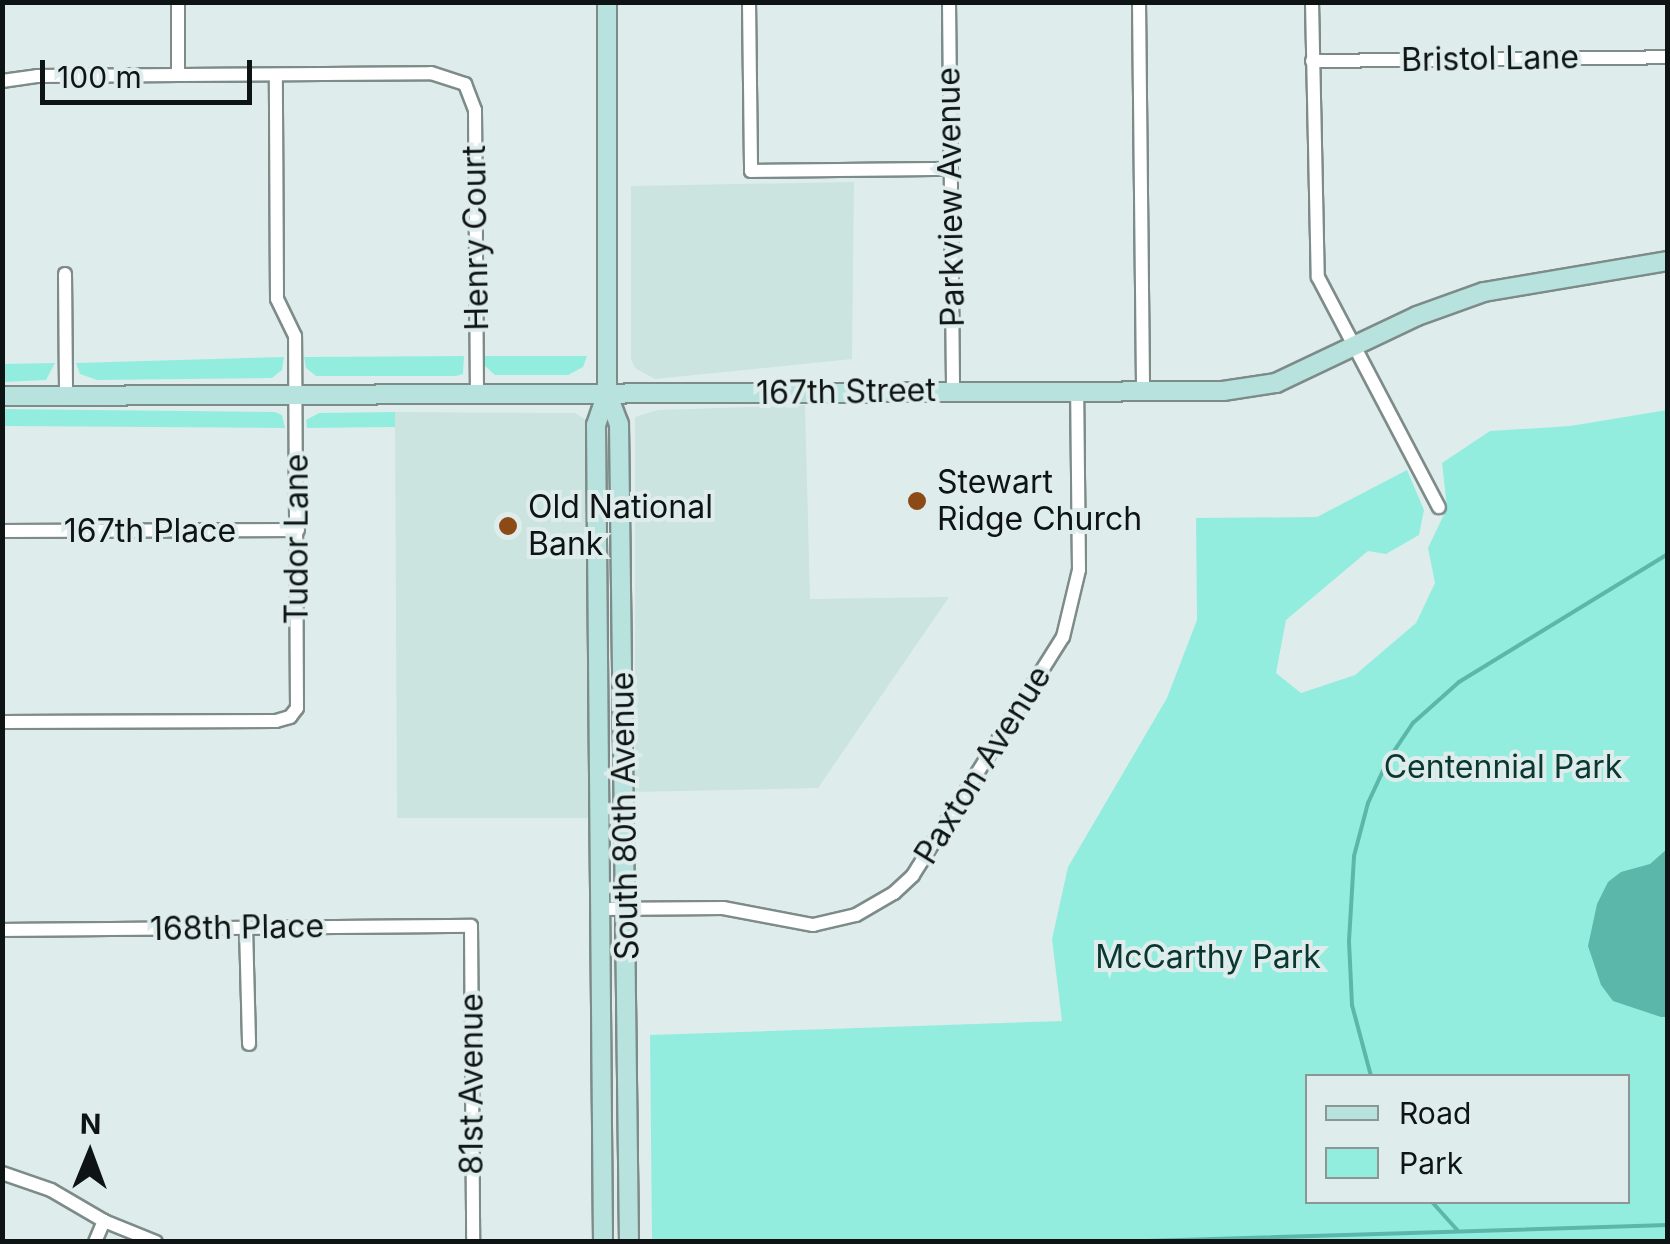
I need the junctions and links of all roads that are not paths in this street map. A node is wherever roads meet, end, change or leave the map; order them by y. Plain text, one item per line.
1 (178, 2) edge
2 (607, 2) edge
3 (749, 2) edge
4 (949, 2) edge
5 (1139, 2) edge
6 (1312, 2) edge
7 (1668, 57) edge
8 (1312, 61) junction
9 (178, 74) junction
10 (276, 75) junction
11 (2, 80) edge
12 (950, 169) junction
13 (1668, 261) edge
14 (65, 274) dead end
15 (1355, 349) junction
16 (1078, 390) junction
17 (1143, 390) junction
18 (953, 391) junction
19 (607, 393) junction
20 (296, 394) junction
21 (477, 394) junction
22 (2, 396) edge
23 (66, 396) junction
24 (1439, 507) dead end
25 (298, 530) junction
26 (2, 531) edge
27 (2, 722) edge
28 (600, 909) junction
29 (626, 909) junction
30 (472, 926) joint
31 (246, 927) junction
32 (2, 930) edge
33 (248, 1044) dead end
34 (2, 1173) edge
35 (104, 1221) junction
36 (94, 1242) edge
37 (156, 1242) edge
38 (473, 1242) edge
39 (603, 1242) edge
40 (629, 1242) edge

1 - 9 street
2 - 19 street, South 80th Avenue
3 - 12 street
4 - 12 street, Parkview Avenue
5 - 17 street
6 - 8 street
7 - 8 street, Bristol Lane
8 - 15 street
9 - 10 street
9 - 11 street
10 - 20 street, Tudor Lane
10 - 21 street, Henry Court
12 - 18 street, Parkview Avenue
13 - 15 street, 167th Street
14 - 23 street
15 - 17 street, 167th Street
15 - 24 street
16 - 17 street, 167th Street
16 - 18 street, 167th Street
16 - 29 street, Paxton Avenue
18 - 19 street, 167th Street
19 - 21 street, 167th Street
19 - 28 street, South 80th Avenue
19 - 29 street, South 80th Avenue
20 - 21 street, 167th Street
20 - 23 street, 167th Street
20 - 25 street, Tudor Lane
22 - 23 street, 167th Street
25 - 26 street, 167th Place
25 - 27 street, Tudor Lane
28 - 29 street, Paxton Avenue
28 - 39 street, South 80th Avenue
29 - 40 street, South 80th Avenue
30 - 31 street, 168th Place
30 - 38 street, 81st Avenue
31 - 32 street, 168th Place
31 - 33 street
34 - 35 street
35 - 36 street
35 - 37 street

